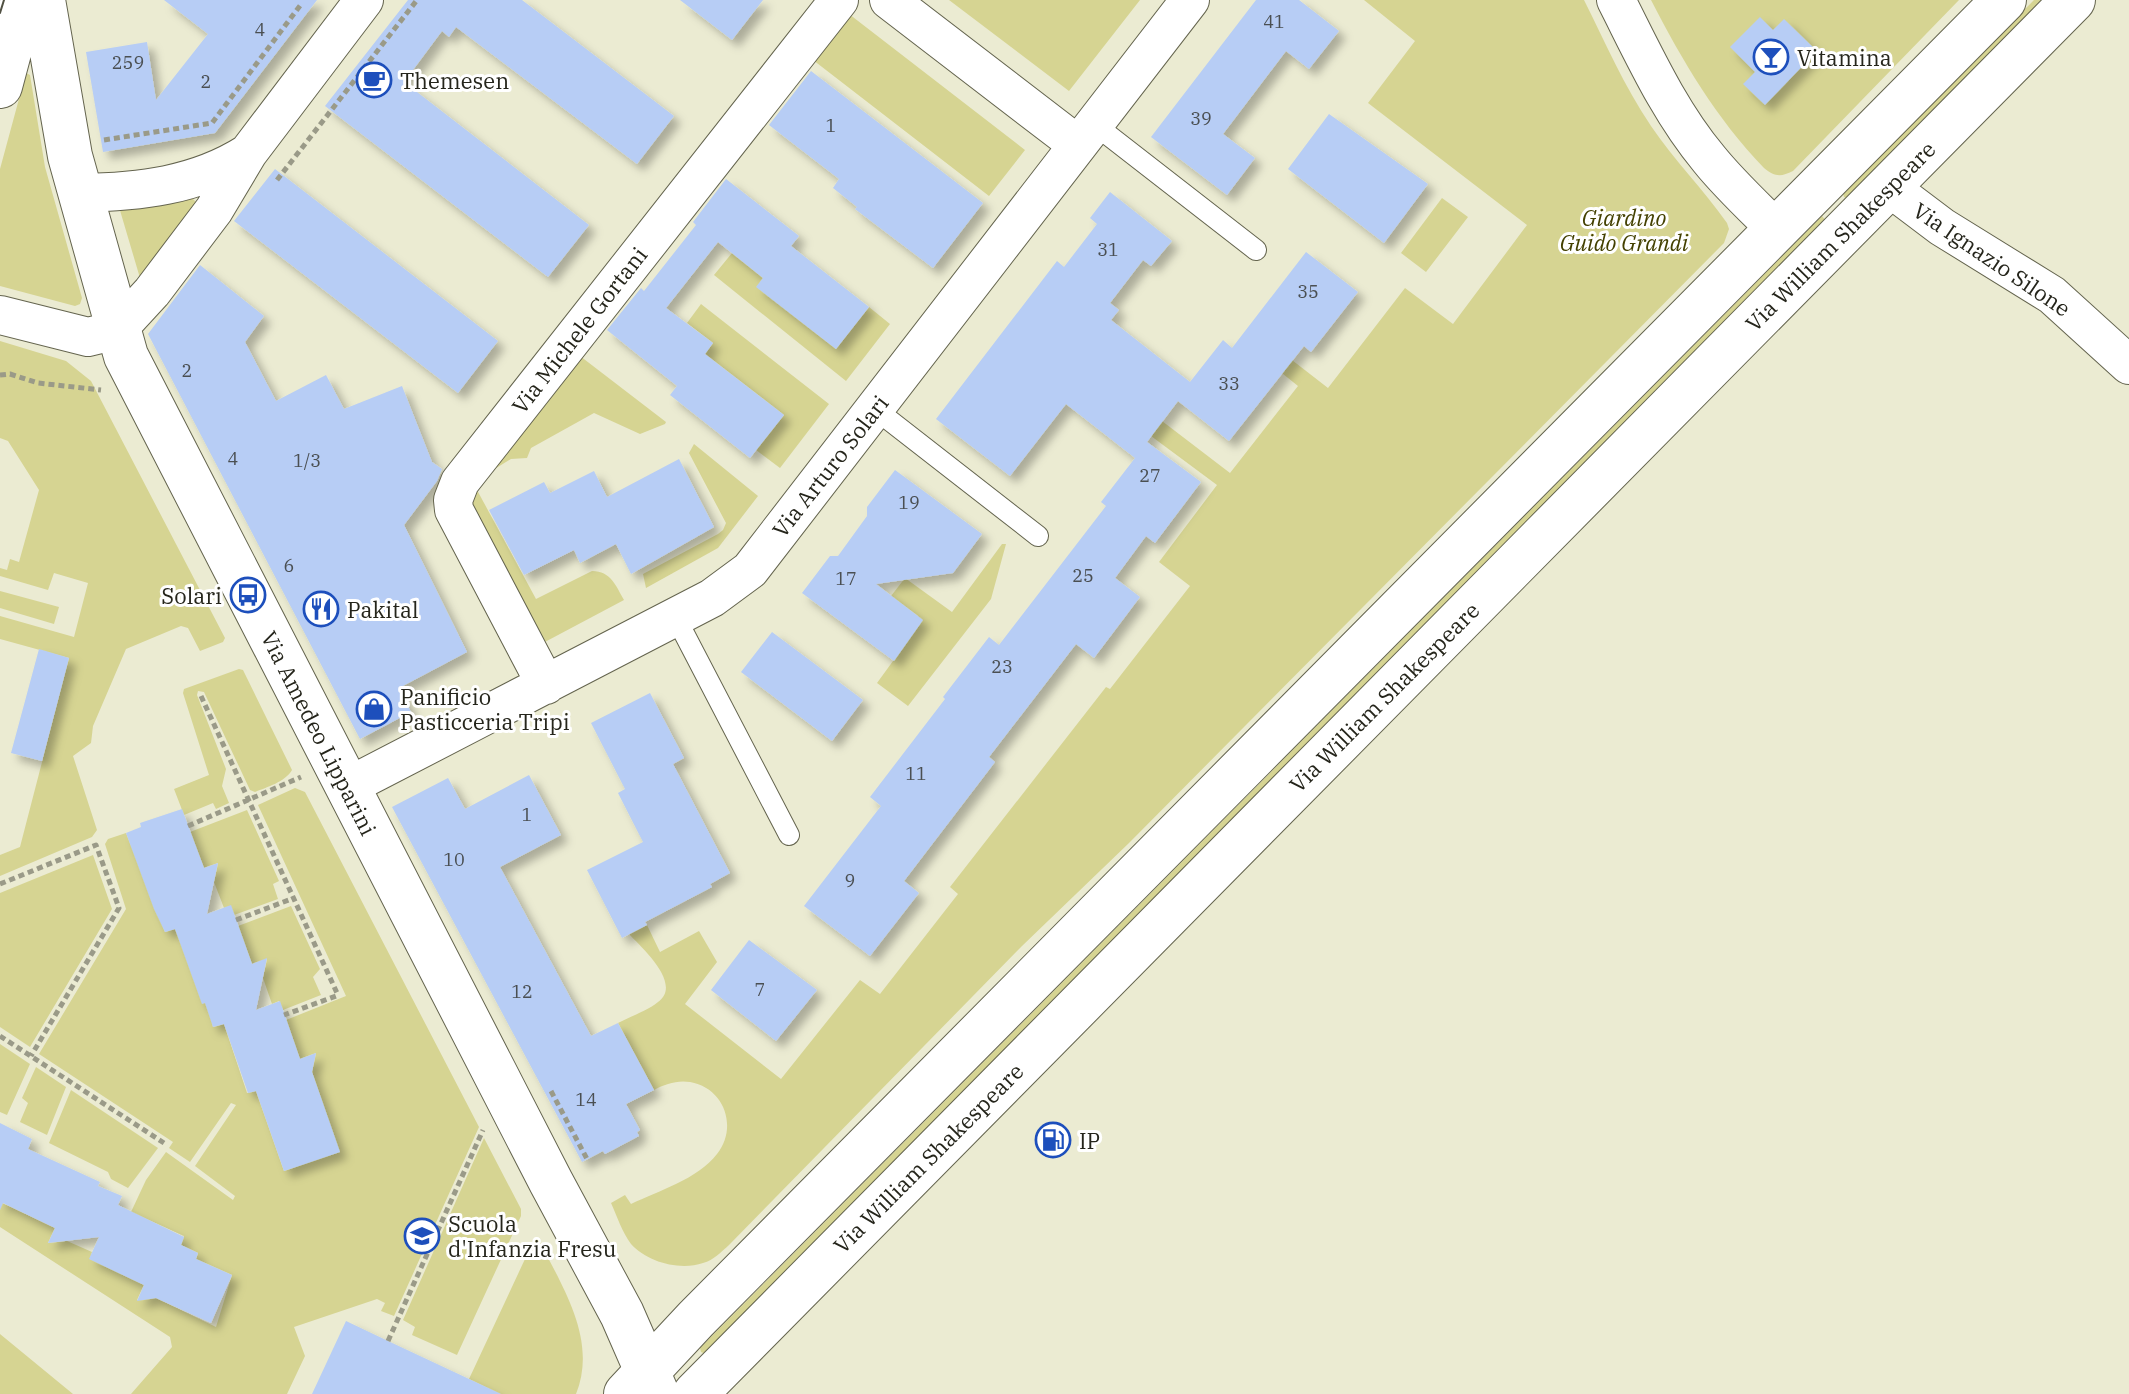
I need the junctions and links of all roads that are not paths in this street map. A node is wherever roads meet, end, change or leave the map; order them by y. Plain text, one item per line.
1 (23, 0) edge
2 (43, 0) edge
3 (364, 0) edge
4 (839, 0) edge
5 (889, 0) edge
6 (1190, 0) edge
7 (1616, 0) edge
8 (2004, 0) edge
9 (2073, 0) edge
10 (0, 86) edge
11 (1086, 135) junction
12 (248, 153) junction
13 (1889, 187) junction
14 (79, 193) junction
15 (1777, 230) junction
16 (1256, 250) dead end
17 (0, 315) edge
18 (117, 330) junction
19 (2129, 365) edge
20 (875, 409) junction
21 (1038, 536) dead end
22 (676, 618) junction
23 (546, 685) junction
24 (347, 787) junction
25 (789, 835) dead end
26 (643, 1386) edge
27 (695, 1394) edge

1 - 10 main road
2 - 14 main road, Via Amedeo Lipparini
3 - 12 street
4 - 23 street, Via Michele Gortani
5 - 11 street
6 - 11 street, Via Arturo Solari
7 - 15 street
8 - 15 main road
9 - 13 main road, Via William Shakespeare
11 - 16 lane
11 - 20 street, Via Arturo Solari
12 - 14 street
12 - 18 street
13 - 19 street, Via Ignazio Silone
13 - 27 main road, Via William Shakespeare
14 - 18 main road, Via Amedeo Lipparini
15 - 26 main road
17 - 18 street
18 - 24 main road, Via Amedeo Lipparini
20 - 21 lane
20 - 22 street, Via Arturo Solari
22 - 23 street, Via Arturo Solari
22 - 25 lane
23 - 24 street, Via Arturo Solari
24 - 26 main road, Via Amedeo Lipparini

